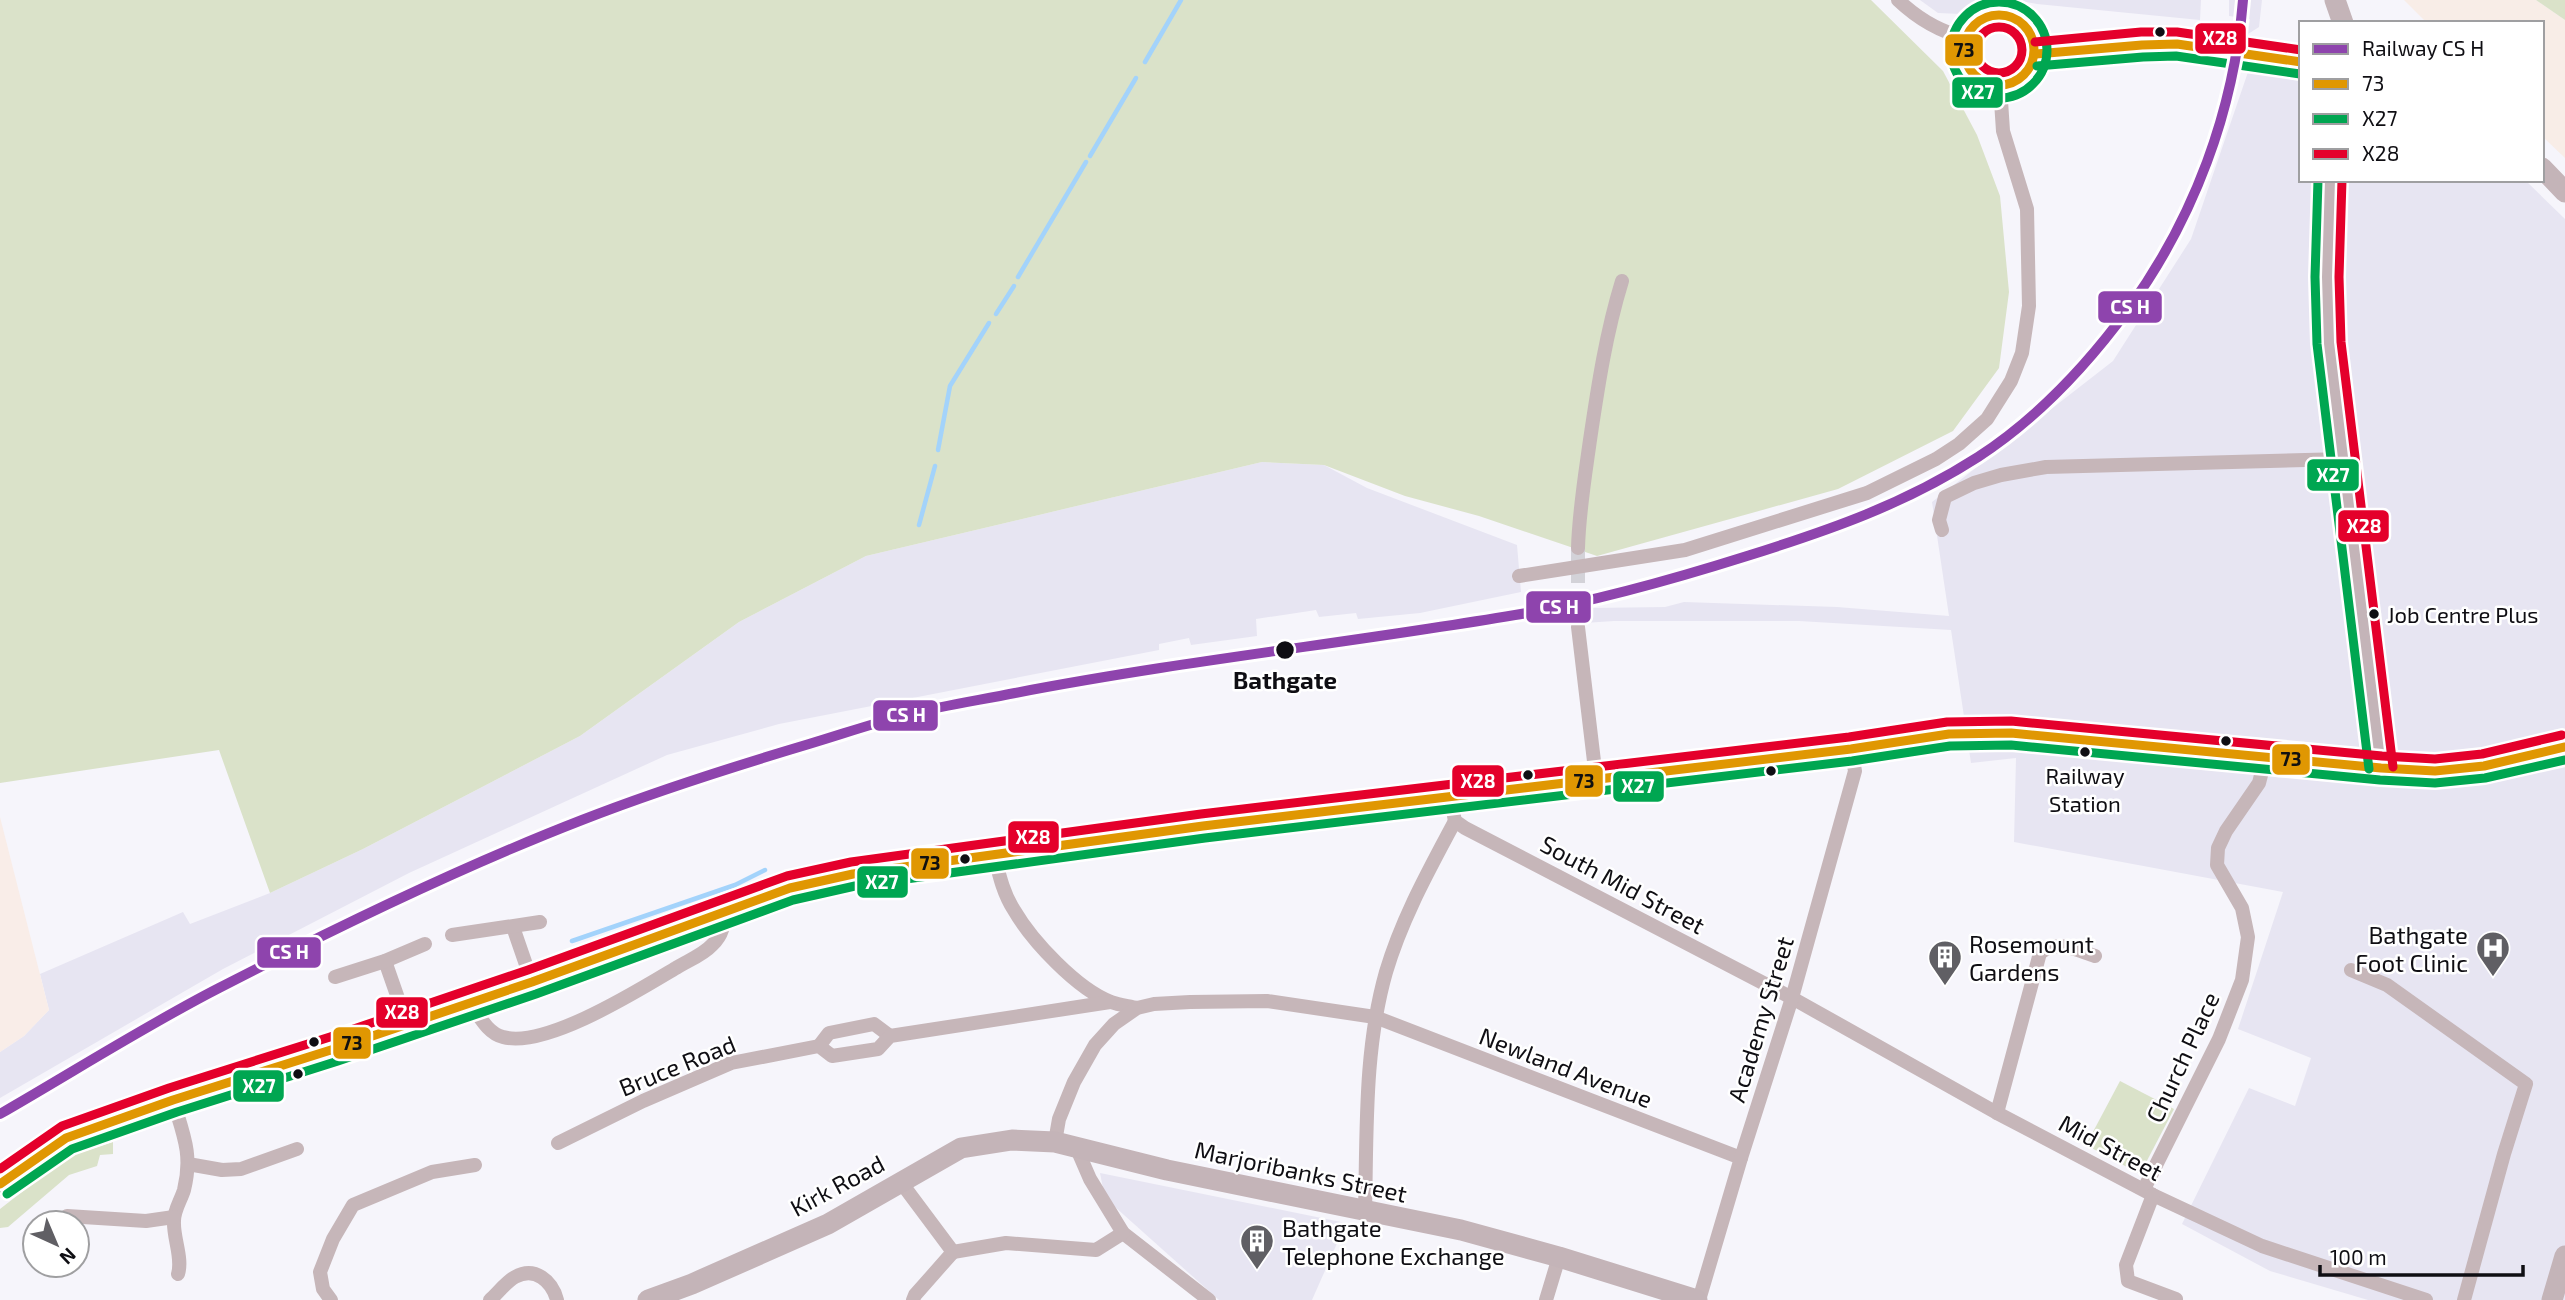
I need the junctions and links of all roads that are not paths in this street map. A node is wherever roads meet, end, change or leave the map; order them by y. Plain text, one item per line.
1 (1898, 0) edge
2 (2335, 0) edge
3 (2342, 21) edge
4 (1966, 38) junction
5 (2036, 54) junction
6 (2299, 62) edge
7 (2000, 86) junction
8 (2544, 170) edge
9 (2330, 182) edge
10 (2565, 192) edge
11 (1622, 281) dead end
12 (2344, 459) junction
13 (1942, 530) dead end
14 (1578, 548) tunnel mouth
15 (1519, 576) dead end
16 (1578, 627) tunnel mouth
17 (2565, 747) edge
18 (1852, 749) junction
19 (2266, 756) junction
20 (2381, 768) junction
21 (1596, 778) junction
22 (1450, 796) junction
23 (1455, 821) junction
24 (994, 854) junction
25 (725, 911) junction
26 (540, 922) dead end
27 (513, 927) junction
28 (452, 935) dead end
29 (425, 944) dead end
30 (2087, 957) dead end
31 (385, 961) junction
32 (2351, 970) dead end
33 (335, 977) dead end
34 (533, 982) junction
35 (1792, 998) junction
36 (1110, 1002) junction
37 (470, 1003) junction
38 (1137, 1008) junction
39 (1376, 1017) junction
40 (407, 1024) junction
41 (890, 1036) junction
42 (819, 1046) junction
43 (173, 1100) junction
44 (1997, 1113) junction
45 (1055, 1142) junction
46 (558, 1143) dead end
47 (297, 1149) dead end
48 (1077, 1149) junction
49 (1741, 1158) junction
50 (188, 1164) junction
51 (475, 1165) dead end
52 (900, 1181) junction
53 (0, 1184) edge
54 (2149, 1192) junction
55 (1365, 1211) junction
56 (174, 1217) junction
57 (91, 1218) edge
58 (1124, 1233) junction
59 (953, 1252) junction
60 (2565, 1256) edge
61 (1559, 1257) junction
62 (177, 1274) dead end
63 (2176, 1299) edge
64 (331, 1300) edge
65 (490, 1300) edge
66 (557, 1300) edge
67 (648, 1300) edge
68 (913, 1300) edge
69 (1209, 1300) edge
70 (1546, 1300) edge
71 (1698, 1300) edge
72 (2426, 1300) edge
73 (2464, 1300) edge
74 (2552, 1300) edge

1 - 4 street
2 - 3 main road
4 - 5 street
4 - 7 street
5 - 6 street
5 - 7 street
7 - 15 street
8 - 10 main road
9 - 12 main road
11 - 14 street
12 - 13 street
12 - 20 main road
16 - 21 street
17 - 20 main road
18 - 19 main road
18 - 21 main road
18 - 35 street, Academy Street
19 - 20 main road
19 - 54 street, Church Place
21 - 22 main road
22 - 23 street
22 - 24 main road
23 - 35 street, South Mid Street
23 - 39 street
24 - 25 main road
24 - 36 street
25 - 34 main road
25 - 37 street
26 - 27 street
27 - 28 street
27 - 34 street
29 - 31 street
30 - 44 street
31 - 33 street
31 - 40 street
32 - 73 street
34 - 37 main road
35 - 44 street, Mid Street
35 - 49 street, Academy Street
36 - 38 street
36 - 41 street, Bruce Road
37 - 40 main road
38 - 39 street, Newland Avenue
38 - 45 street
39 - 49 street, Newland Avenue
39 - 55 street
40 - 43 main road
41 - 42 street, Bruce Road
41 - 42 street, Bruce Road
42 - 46 street, Bruce Road
43 - 50 street
43 - 53 main road
44 - 54 street, Mid Street
45 - 48 main road, Marjoribanks Street
45 - 52 main road, Kirk Road
47 - 50 street
48 - 55 main road, Marjoribanks Street
48 - 58 street
49 - 71 street, Academy Street
50 - 56 street
51 - 64 street
52 - 59 street
52 - 67 main road, Kirk Road
54 - 63 street, Church Place
54 - 72 street, Mid Street
55 - 61 main road, Marjoribanks Street
56 - 57 street
56 - 62 street
58 - 59 street
58 - 69 street
59 - 68 street
60 - 74 main road
61 - 70 street
61 - 71 main road, Marjoribanks Street
65 - 66 street

